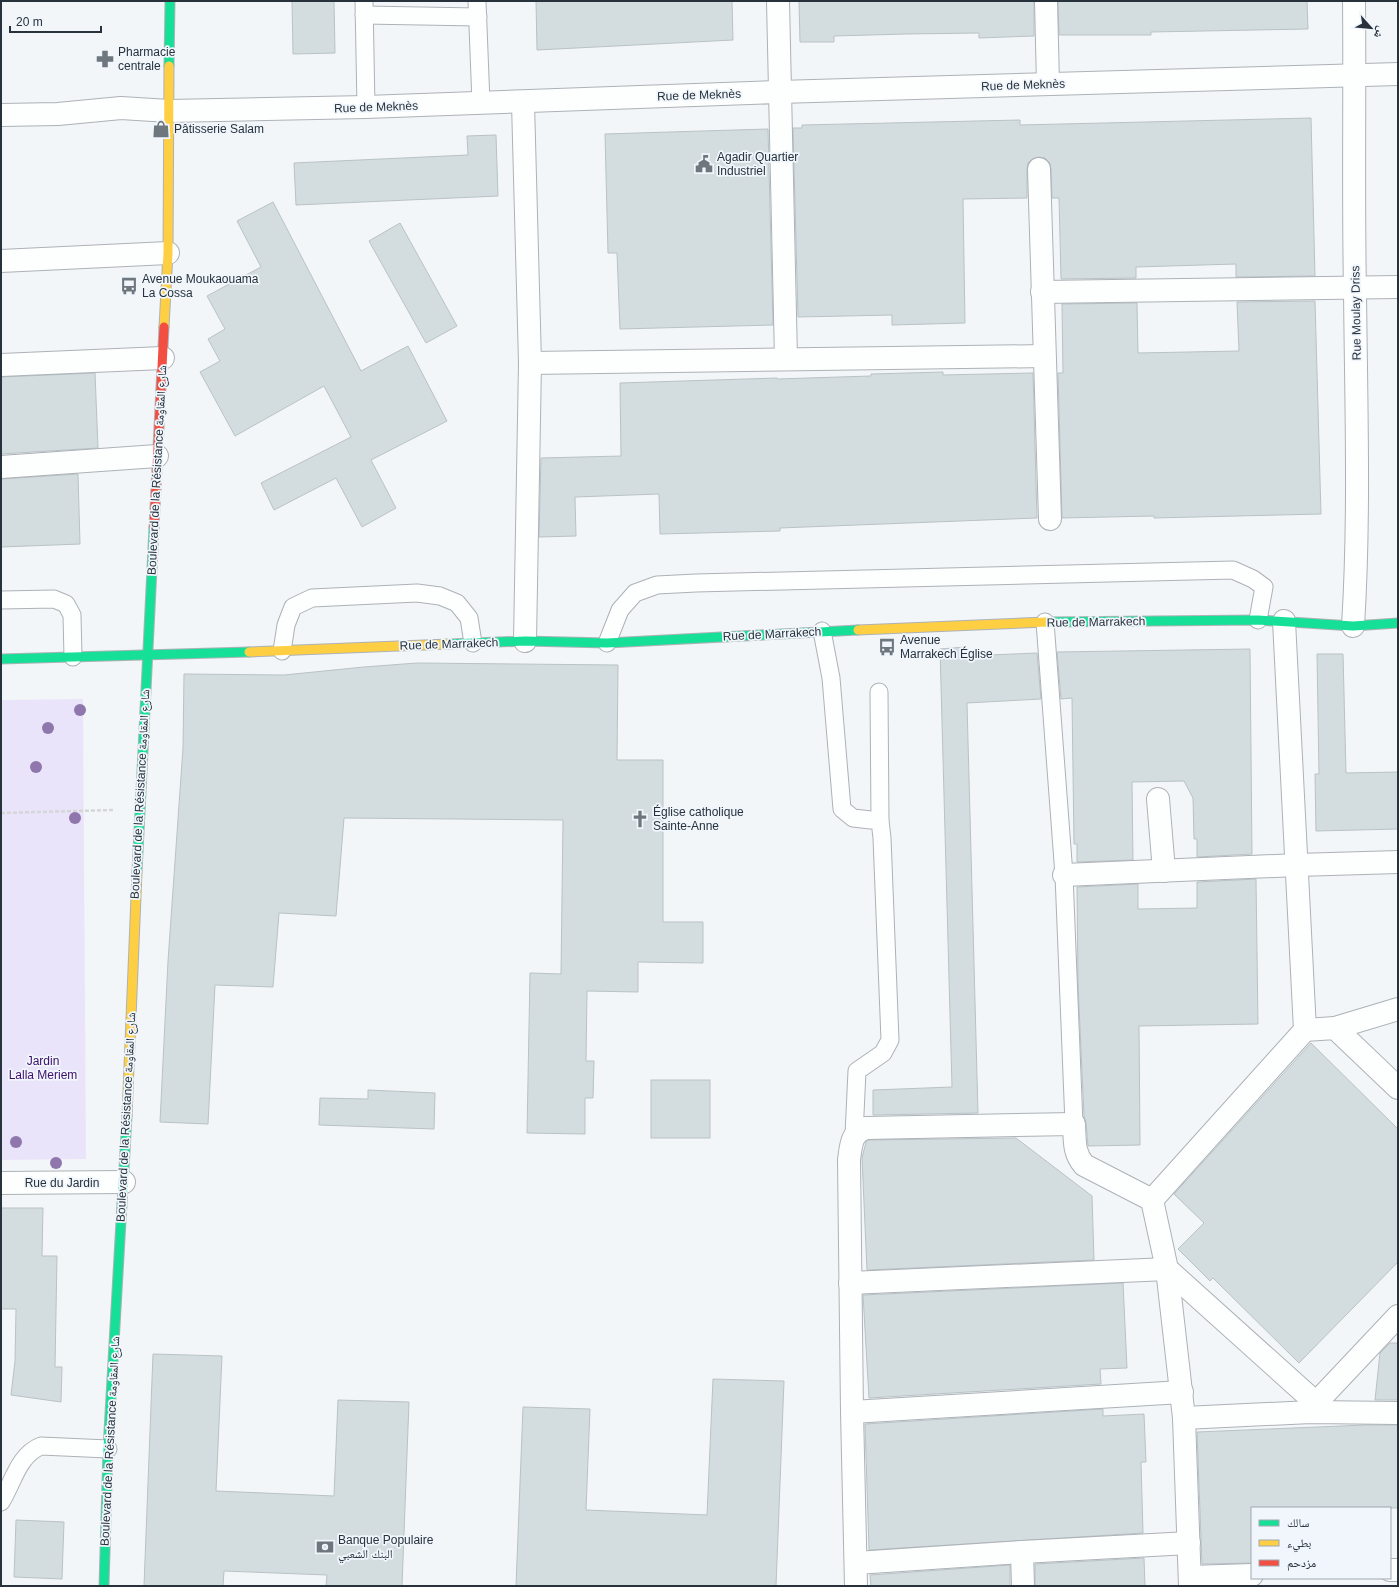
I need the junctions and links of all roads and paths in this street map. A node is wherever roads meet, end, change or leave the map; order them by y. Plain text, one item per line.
1 (170, 1) edge
2 (778, 1) edge
3 (1046, 1) edge
4 (1354, 1) edge
5 (364, 8) edge
6 (477, 9) edge
7 (1398, 74) edge
8 (1354, 76) junction
9 (1048, 84) junction
10 (780, 92) junction
11 (524, 102) junction
12 (481, 104) junction
13 (366, 107) junction
14 (169, 111) junction
15 (1, 115) edge
16 (1039, 169) dead end
17 (168, 253) junction
18 (1, 261) edge
19 (1398, 287) edge
20 (1355, 288) junction
21 (1042, 292) junction
22 (1044, 356) junction
23 (163, 358) junction
24 (786, 359) junction
25 (530, 363) junction
26 (1, 365) edge
27 (157, 456) junction
28 (1, 467) edge
29 (1050, 519) dead end
30 (1, 600) edge
31 (1258, 620) junction
32 (1284, 621) junction
33 (1045, 622) junction
34 (1398, 622) edge
35 (1353, 626) junction
36 (822, 631) junction
37 (525, 641) junction
38 (473, 643) junction
39 (607, 643) junction
40 (282, 651) junction
41 (147, 656) junction
42 (73, 657) junction
43 (1, 659) edge
44 (879, 692) dead end
45 (1158, 799) dead end
46 (139, 810) junction
47 (1, 814) edge
48 (880, 821) junction
49 (1398, 862) edge
50 (1297, 865) junction
51 (1164, 872) junction
52 (1064, 875) junction
53 (1398, 1009) edge
54 (1335, 1028) junction
55 (1305, 1030) junction
56 (1398, 1088) edge
57 (1074, 1124) junction
58 (854, 1135) junction
59 (124, 1182) junction
60 (1, 1184) edge
61 (1152, 1200) junction
62 (1167, 1269) junction
63 (850, 1283) junction
64 (1398, 1316) edge
65 (1182, 1392) junction
66 (1314, 1408) junction
67 (852, 1412) junction
68 (1398, 1413) edge
69 (1184, 1418) junction
70 (108, 1449) junction
71 (1, 1502) edge
72 (1189, 1543) junction
73 (1022, 1552) junction
74 (856, 1563) junction
75 (1251, 1575) edge
76 (1190, 1582) edge
77 (104, 1586) edge
78 (856, 1586) edge
79 (1023, 1586) edge

1 - 14 street, Boulevard de la Résistance شارع المقاومة
2 - 10 street
3 - 9 street
4 - 8 street, Rue Moulay Driss
5 - 6 lane
5 - 13 lane
6 - 12 lane
7 - 8 street, Rue de Meknès
8 - 9 street, Rue de Meknès
8 - 20 street, Rue Moulay Driss
9 - 10 street, Rue de Meknès
10 - 11 street, Rue de Meknès
10 - 24 street
11 - 12 street, Rue de Meknès
11 - 25 street
12 - 13 street, Rue de Meknès
13 - 14 street, Rue de Meknès
14 - 15 street, Rue de Meknès
14 - 17 street, Boulevard de la Résistance شارع المقاومة
16 - 21 street
17 - 18 street
17 - 23 street, Boulevard de la Résistance شارع المقاومة
19 - 20 street
20 - 21 street
20 - 35 street, Rue Moulay Driss
21 - 22 street
22 - 24 street
22 - 29 street
23 - 26 street
23 - 27 street, Boulevard de la Résistance شارع المقاومة
24 - 25 street
25 - 37 street
27 - 28 street
27 - 41 street, Boulevard de la Résistance شارع المقاومة
30 - 42 lane
31 - 32 street, Rue de Marrakech
31 - 33 street, Rue de Marrakech
31 - 39 lane
32 - 35 street, Rue de Marrakech
32 - 50 street
33 - 36 street, Rue de Marrakech
33 - 52 lane
34 - 35 street, Rue de Marrakech
36 - 39 street, Rue de Marrakech
36 - 48 lane
37 - 38 street, Rue de Marrakech
37 - 39 street, Rue de Marrakech
38 - 40 street, Rue de Marrakech
38 - 40 lane
40 - 41 street, Rue de Marrakech
41 - 42 street, Rue de Marrakech
41 - 46 street, Boulevard de la Résistance شارع المقاومة
42 - 43 street, Rue de Marrakech
44 - 48 lane
45 - 51 street
46 - 47 path
46 - 59 street, Boulevard de la Résistance شارع المقاومة
48 - 58 lane
49 - 50 street
50 - 51 street
50 - 55 street
51 - 52 street
52 - 57 lane
53 - 54 street
54 - 55 street
54 - 56 street
55 - 61 street
57 - 58 street
57 - 61 street
58 - 63 street
59 - 60 street, Rue du Jardin
59 - 70 street, Boulevard de la Résistance شارع المقاومة
61 - 62 street
62 - 63 street
62 - 65 street
62 - 66 street
63 - 67 street
64 - 66 street
65 - 67 street
65 - 69 street
66 - 68 street
66 - 69 street
67 - 74 street
69 - 72 street
70 - 71 lane
70 - 77 street, Boulevard de la Résistance شارع المقاومة
72 - 73 street
72 - 76 street
73 - 74 street
73 - 79 street
74 - 78 street
75 - 76 street

